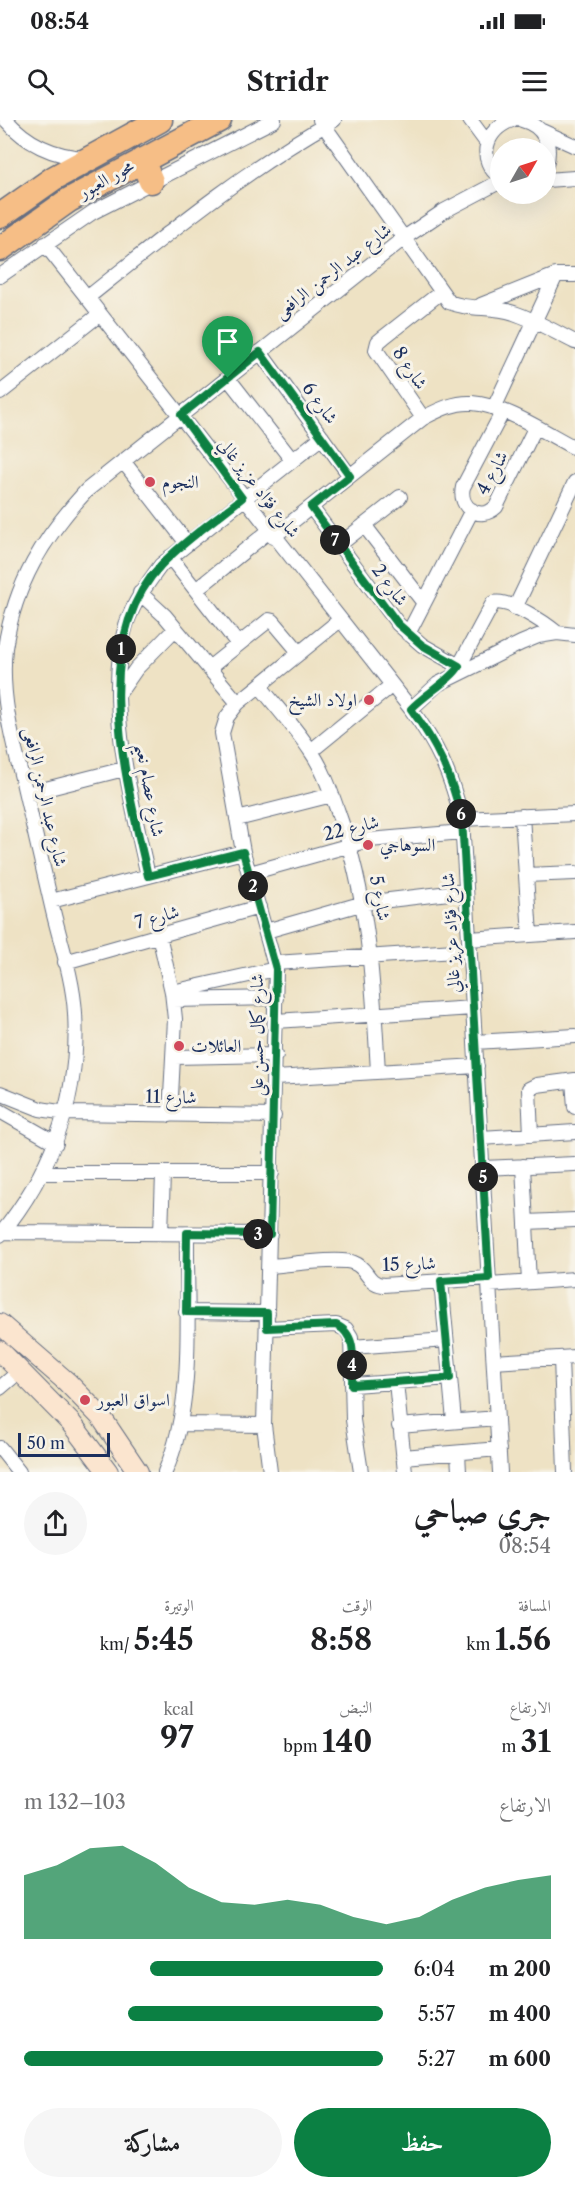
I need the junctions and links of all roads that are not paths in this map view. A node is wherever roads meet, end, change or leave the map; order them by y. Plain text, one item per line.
1 (160, 120) edge
2 (219, 120) edge
3 (274, 120) edge
4 (470, 120) edge
5 (512, 120) edge
6 (4, 122) edge
7 (326, 122) edge
8 (531, 123) edge
9 (542, 138) edge
10 (487, 143) junction
11 (575, 146) edge
12 (87, 158) junction
13 (490, 166) edge
14 (146, 170) junction
15 (575, 178) edge
16 (556, 179) edge
17 (490, 185) edge
18 (0, 216) edge
19 (404, 238) junction
20 (45, 244) junction
21 (0, 249) edge
22 (556, 275) junction
23 (575, 275) edge
24 (0, 276) edge
25 (440, 293) junction
26 (87, 298) junction
27 (473, 308) junction
28 (100, 314) junction
29 (534, 322) junction
30 (575, 342) edge
31 (260, 352) junction
32 (228, 378) junction
33 (0, 393) edge
34 (499, 410) junction
35 (181, 415) junction
36 (423, 418) junction
37 (536, 428) junction
38 (321, 437) junction
39 (575, 448) edge
40 (292, 460) junction
41 (123, 461) junction
42 (350, 476) junction
43 (575, 482) edge
44 (400, 497) dead end
45 (242, 498) junction
46 (311, 507) junction
47 (472, 510) junction
48 (364, 525) junction
49 (271, 534) junction
50 (186, 542) junction
51 (339, 545) junction
52 (170, 557) junction
53 (196, 590) junction
54 (140, 593) junction
55 (424, 603) junction
56 (515, 608) junction
57 (340, 620) junction
58 (176, 628) junction
59 (557, 633) junction
60 (408, 634) junction
61 (575, 635) edge
62 (238, 644) junction
63 (300, 653) junction
64 (209, 668) junction
65 (457, 670) junction
66 (260, 686) junction
67 (392, 686) junction
68 (120, 692) junction
69 (2, 702) edge
70 (238, 703) junction
71 (411, 709) junction
72 (4, 717) edge
73 (311, 751) junction
74 (124, 769) junction
75 (26, 794) junction
76 (332, 795) junction
77 (575, 814) edge
78 (522, 816) junction
79 (237, 819) junction
80 (463, 826) junction
81 (350, 846) junction
82 (243, 852) junction
83 (250, 873) junction
84 (575, 873) edge
85 (526, 875) junction
86 (148, 876) junction
87 (466, 891) junction
88 (51, 901) junction
89 (364, 903) junction
90 (259, 907) junction
91 (266, 931) junction
92 (575, 932) edge
93 (159, 935) junction
94 (530, 935) junction
95 (470, 945) junction
96 (371, 957) junction
97 (65, 962) junction
98 (276, 966) junction
99 (173, 996) junction
100 (276, 998) junction
101 (473, 1008) junction
102 (375, 1014) junction
103 (276, 1021) junction
104 (575, 1036) edge
105 (475, 1042) junction
106 (276, 1055) junction
107 (174, 1057) junction
108 (477, 1065) junction
109 (378, 1072) junction
110 (275, 1078) junction
111 (574, 1081) edge
112 (0, 1093) edge
113 (575, 1107) edge
114 (0, 1111) edge
115 (66, 1113) junction
116 (170, 1115) junction
117 (274, 1116) junction
118 (575, 1132) edge
119 (531, 1135) junction
120 (481, 1138) junction
121 (56, 1143) junction
122 (575, 1164) edge
123 (524, 1166) junction
124 (483, 1168) junction
125 (43, 1173) junction
126 (272, 1173) junction
127 (163, 1174) junction
128 (575, 1220) edge
129 (526, 1222) junction
130 (161, 1233) junction
131 (187, 1233) junction
132 (1, 1234) edge
133 (270, 1234) junction
134 (269, 1266) junction
135 (575, 1279) edge
136 (441, 1281) junction
137 (489, 1282) junction
138 (529, 1282) junction
139 (186, 1312) junction
140 (267, 1313) junction
141 (0, 1324) edge
142 (267, 1328) junction
143 (446, 1340) junction
144 (352, 1347) junction
145 (0, 1352) edge
146 (568, 1358) edge
147 (494, 1362) junction
148 (21, 1370) junction
149 (450, 1378) junction
150 (396, 1382) junction
151 (352, 1385) junction
152 (0, 1388) edge
153 (89, 1406) junction
154 (569, 1415) edge
155 (497, 1418) junction
156 (454, 1421) junction
157 (70, 1423) junction
158 (181, 1424) junction
159 (264, 1425) junction
160 (399, 1426) junction
161 (0, 1449) edge
162 (499, 1449) junction
163 (458, 1452) junction
164 (403, 1457) junction
165 (133, 1464) edge
166 (19, 1472) edge
167 (108, 1472) edge
168 (165, 1472) edge
169 (270, 1472) edge
170 (361, 1472) edge
171 (405, 1472) edge
172 (459, 1472) edge
173 (500, 1472) edge
174 (565, 1472) edge

1 - 12 highway, محور العبور
2 - 14 highway, محور العبور
3 - 14 street
4 - 10 street
5 - 10 street
6 - 12 street
7 - 19 street
7 - 26 street
8 - 9 street
8 - 11 street
10 - 13 street
12 - 18 highway, محور العبور
14 - 20 street
14 - 21 highway, محور العبور
15 - 16 street
17 - 19 street, شارع عبد الرحمن الرافعى
19 - 25 street
19 - 31 street, شارع عبد الرحمن الرافعى
20 - 24 street
20 - 26 street, شارع فؤاد عزيز غالي
22 - 23 street
22 - 27 street
22 - 29 street, شارع 4
25 - 27 street
25 - 36 street, شارع 8
26 - 28 street, شارع فؤاد عزيز غالي
27 - 29 street
28 - 33 street
28 - 35 street, شارع فؤاد عزيز غالي
29 - 30 street
29 - 34 street, شارع 4
31 - 32 street, شارع عبد الرحمن الرافعى
31 - 38 street, شارع 6
32 - 35 street, شارع عبد الرحمن الرافعى
32 - 40 street
34 - 36 street
34 - 37 street
34 - 47 street, شارع 4
35 - 41 street, شارع عبد الرحمن الرافعى
35 - 45 street, شارع فؤاد عزيز غالي
36 - 42 street
37 - 39 street
37 - 47 street, شارع 4
38 - 40 street, شارع عصام نعيم
38 - 42 street, شارع 6
40 - 45 street, شارع عصام نعيم
41 - 50 street
41 - 69 street, شارع عبد الرحمن الرافعى
42 - 46 street
43 - 56 street
44 - 48 street
45 - 49 street, شارع فؤاد عزيز غالي
45 - 50 street, شارع عصام نعيم
46 - 49 street
46 - 51 street, شارع 2
47 - 55 street
48 - 51 street
48 - 55 street
49 - 53 street
49 - 57 street, شارع فؤاد عزيز غالي
50 - 52 street, شارع عصام نعيم
51 - 60 street, شارع 2
52 - 53 street
52 - 54 street, شارع عصام نعيم
53 - 62 street
54 - 58 street
54 - 68 street, شارع عصام نعيم
55 - 60 street
56 - 59 street
56 - 65 street
57 - 63 street, شارع كمال حسن على
57 - 67 street, شارع فؤاد عزيز غالي
58 - 64 street
58 - 68 street
59 - 61 street
59 - 65 street
60 - 65 street, شارع 2
62 - 63 street
62 - 64 street
63 - 66 street, شارع كمال حسن على
64 - 70 street
65 - 71 street
66 - 70 street, شارع كمال حسن على
66 - 73 street, شارع 5
67 - 71 street, شارع فؤاد عزيز غالي
67 - 73 street
68 - 74 street, شارع عصام نعيم
69 - 72 street, شارع عبد الرحمن الرافعى
70 - 79 street, شارع كمال حسن على
71 - 80 street, شارع فؤاد عزيز غالي
72 - 75 street, شارع عبد الرحمن الرافعى
73 - 76 street, شارع 5
74 - 75 street
74 - 86 street, شارع عصام نعيم
75 - 88 street, شارع عبد الرحمن الرافعى
76 - 79 street
76 - 81 street, شارع 5
77 - 78 street, شارع 22
78 - 80 street, شارع 22
78 - 85 street
79 - 82 street, شارع كمال حسن على
80 - 81 street, شارع 22
80 - 87 street, شارع فؤاد عزيز غالي
81 - 83 street, شارع 22
81 - 89 street, شارع 5
82 - 83 street, شارع كمال حسن على
82 - 86 street
83 - 90 street, شارع كمال حسن على
84 - 85 street
85 - 94 street
86 - 88 street
87 - 89 street
87 - 95 street, شارع فؤاد عزيز غالي
88 - 97 street, شارع عبد الرحمن الرافعى
89 - 91 street
89 - 96 street, شارع 5
90 - 91 street, شارع كمال حسن على
90 - 93 street, شارع 7
91 - 98 street, شارع كمال حسن على
92 - 94 street
93 - 97 street, شارع 7
93 - 99 street
94 - 95 street
95 - 96 street
95 - 101 street, شارع فؤاد عزيز غالي
96 - 98 street
96 - 102 street, شارع 5
97 - 115 street, شارع عبد الرحمن الرافعى
98 - 99 street
98 - 100 street, شارع كمال حسن على
99 - 100 street
99 - 107 street
100 - 103 street, شارع كمال حسن على
101 - 102 street
101 - 105 street, شارع فؤاد عزيز غالي
102 - 103 street
102 - 109 street, شارع 5
103 - 106 street, شارع كمال حسن على
104 - 105 street
105 - 108 street, شارع فؤاد عزيز غالي
106 - 107 street
106 - 110 street, شارع كمال حسن على
107 - 116 street
108 - 109 street
108 - 120 street, شارع فؤاد عزيز غالي
109 - 110 street
110 - 117 street, شارع كمال حسن على
111 - 113 street
111 - 119 street
112 - 115 street, شارع 11
114 - 121 street
115 - 116 street, شارع 11
115 - 121 street, شارع عبد الرحمن الرافعى
116 - 117 street, شارع 11
117 - 126 street, شارع كمال حسن على
118 - 119 street
119 - 120 street
120 - 124 street, شارع فؤاد عزيز غالي
121 - 125 street, شارع عبد الرحمن الرافعى
122 - 123 street
123 - 124 street
123 - 129 street
124 - 137 street, شارع فؤاد عزيز غالي
125 - 127 street
125 - 132 street, شارع عبد الرحمن الرافعى
126 - 127 street
126 - 133 street, شارع كمال حسن على
127 - 130 street
128 - 129 street
129 - 138 street
130 - 131 street
130 - 132 street
131 - 133 street
131 - 139 street
133 - 134 street, شارع كمال حسن على
134 - 136 street, شارع 15
134 - 140 street, شارع كمال حسن على
135 - 138 street, شارع 15
136 - 137 street, شارع 15
136 - 143 street
137 - 138 street, شارع 15
137 - 147 street, شارع فؤاد عزيز غالي
139 - 140 street
139 - 158 street
140 - 142 street, شارع كمال حسن على
141 - 153 street
142 - 144 street
142 - 159 street, شارع كمال حسن على
143 - 144 street
143 - 149 street
144 - 151 street
145 - 148 street
146 - 147 street
146 - 154 street
147 - 155 street, شارع فؤاد عزيز غالي
148 - 152 street
148 - 157 street
149 - 150 street
149 - 156 street
150 - 151 street
150 - 160 street
151 - 170 street
153 - 157 street
153 - 165 street
154 - 174 street
155 - 156 street
155 - 162 street, شارع فؤاد عزيز غالي
156 - 160 street
157 - 167 street
158 - 159 street
158 - 168 street
159 - 169 street, شارع كمال حسن على
160 - 164 street
161 - 166 street
162 - 163 street
162 - 173 street, شارع فؤاد عزيز غالي
163 - 164 street
163 - 172 street
164 - 171 street
165 - 167 street

